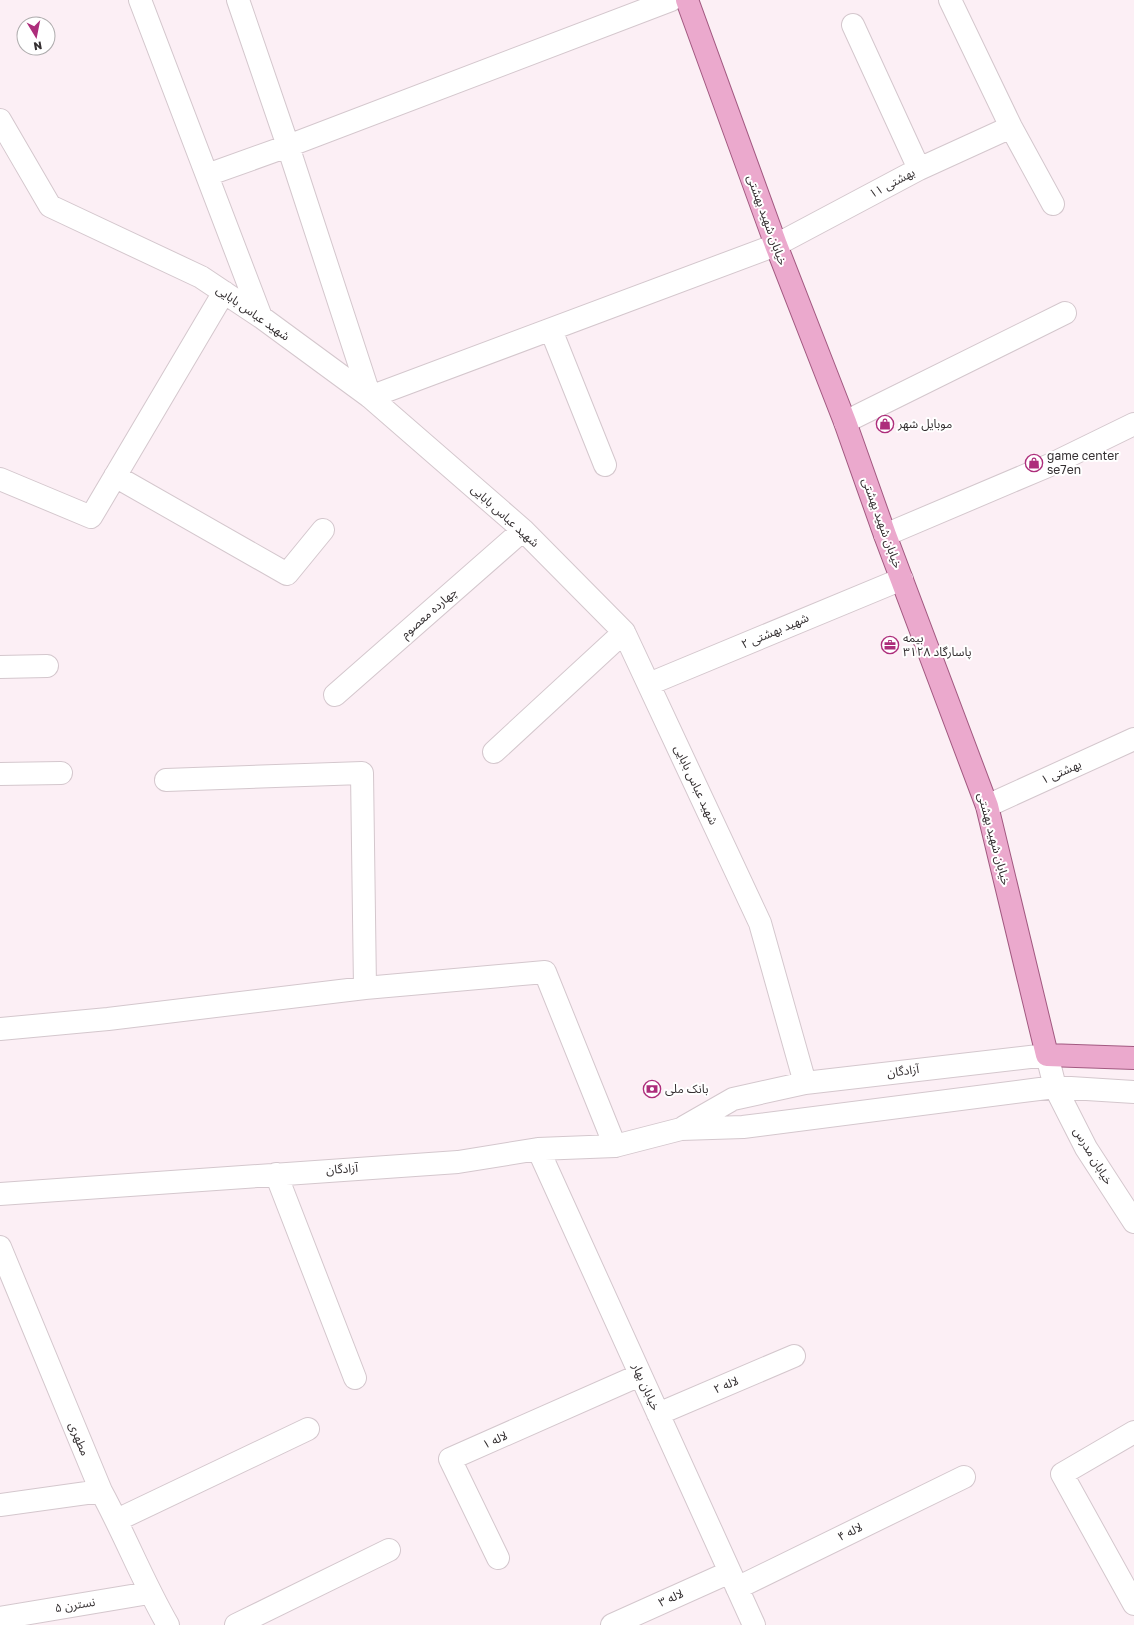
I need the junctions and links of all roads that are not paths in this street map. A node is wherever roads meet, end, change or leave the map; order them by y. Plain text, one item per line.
1 (140, 0) edge
2 (238, 0) edge
3 (671, 0) edge
4 (687, 0) edge
5 (950, 0) edge
6 (853, 26) dead end
7 (0, 120) edge
8 (1011, 126) junction
9 (288, 146) junction
10 (919, 169) junction
11 (207, 175) junction
12 (1053, 204) dead end
13 (776, 245) junction
14 (224, 292) junction
15 (1065, 313) dead end
16 (261, 317) junction
17 (551, 330) junction
18 (370, 397) junction
19 (845, 422) junction
20 (1134, 424) edge
21 (605, 465) dead end
22 (115, 476) junction
23 (0, 480) edge
24 (323, 530) dead end
25 (523, 530) junction
26 (885, 535) junction
27 (902, 579) junction
28 (624, 632) junction
29 (48, 666) dead end
30 (0, 667) edge
31 (649, 684) junction
32 (335, 695) dead end
33 (1134, 739) edge
34 (494, 752) dead end
35 (61, 773) dead end
36 (0, 774) edge
37 (166, 780) dead end
38 (987, 806) junction
39 (365, 988) junction
40 (0, 1029) edge
41 (1047, 1054) junction
42 (1134, 1058) edge
43 (805, 1083) junction
44 (1055, 1088) junction
45 (1134, 1092) edge
46 (681, 1129) junction
47 (615, 1146) junction
48 (538, 1149) junction
49 (276, 1174) junction
50 (0, 1194) edge
51 (1134, 1222) edge
52 (0, 1247) edge
53 (794, 1356) dead end
54 (640, 1376) junction
55 (355, 1378) dead end
56 (658, 1414) junction
57 (308, 1429) dead end
58 (1134, 1432) edge
59 (964, 1477) dead end
60 (101, 1491) junction
61 (0, 1505) edge
62 (117, 1520) junction
63 (389, 1550) dead end
64 (498, 1558) dead end
65 (734, 1580) junction
66 (149, 1593) junction
67 (1134, 1604) edge
68 (0, 1618) edge
69 (168, 1625) edge
70 (236, 1625) edge
71 (612, 1625) edge
72 (754, 1625) edge

1 - 11 street
2 - 9 street
3 - 9 street
4 - 13 main road, خیابان شهید بهشتی
5 - 8 street
6 - 10 street
7 - 14 street, شهید عباس بابایی
8 - 10 street, بهشتی ۱۱
8 - 12 street
9 - 11 street
9 - 18 street
10 - 13 street, بهشتی ۱۱
11 - 16 street
13 - 17 street, بهشتی ۱۱
13 - 19 main road, خیابان شهید بهشتی
14 - 16 street, شهید عباس بابایی
14 - 22 street
15 - 19 street
16 - 18 street, شهید عباس بابایی
17 - 18 street, بهشتی ۱۱
17 - 21 street
18 - 25 street, شهید عباس بابایی
19 - 26 main road, خیابان شهید بهشتی
20 - 26 street
22 - 23 street
22 - 24 street
25 - 28 street, شهید عباس بابایی
25 - 32 street, چهارده معصوم
26 - 27 main road, خیابان شهید بهشتی
27 - 31 street, شهید بهشتی ۲
27 - 38 main road, خیابان شهید بهشتی
28 - 31 street, شهید عباس بابایی
28 - 34 street
29 - 30 street
31 - 43 street, شهید عباس بابایی
33 - 38 street, بهشتی ۱
35 - 36 street
37 - 39 street
38 - 41 main road, خیابان شهید بهشتی
39 - 40 street
39 - 47 street
41 - 42 main road, آزادگان
41 - 43 street, آزادگان
41 - 44 street, خیابان مدرس
43 - 46 street, آزادگان
44 - 45 street, آزادگان
44 - 46 street, آزادگان
44 - 51 street, خیابان مدرس
46 - 47 street, آزادگان
47 - 48 street, آزادگان
48 - 49 street, آزادگان
48 - 54 street, خیابان بهار
49 - 50 street, آزادگان
49 - 55 street
52 - 60 street, مطهری
53 - 56 street, لاله ۲
54 - 56 street, خیابان بهار
54 - 64 street, لاله ۱
56 - 65 street, خیابان بهار
57 - 62 street
58 - 67 street
59 - 65 street, لاله ۴
60 - 61 street
60 - 62 street, مطهری
62 - 66 street, مطهری
63 - 70 street
65 - 71 street, لاله ۳
65 - 72 street, خیابان بهار
66 - 68 street, نسترن ۵
66 - 69 street, مطهری

